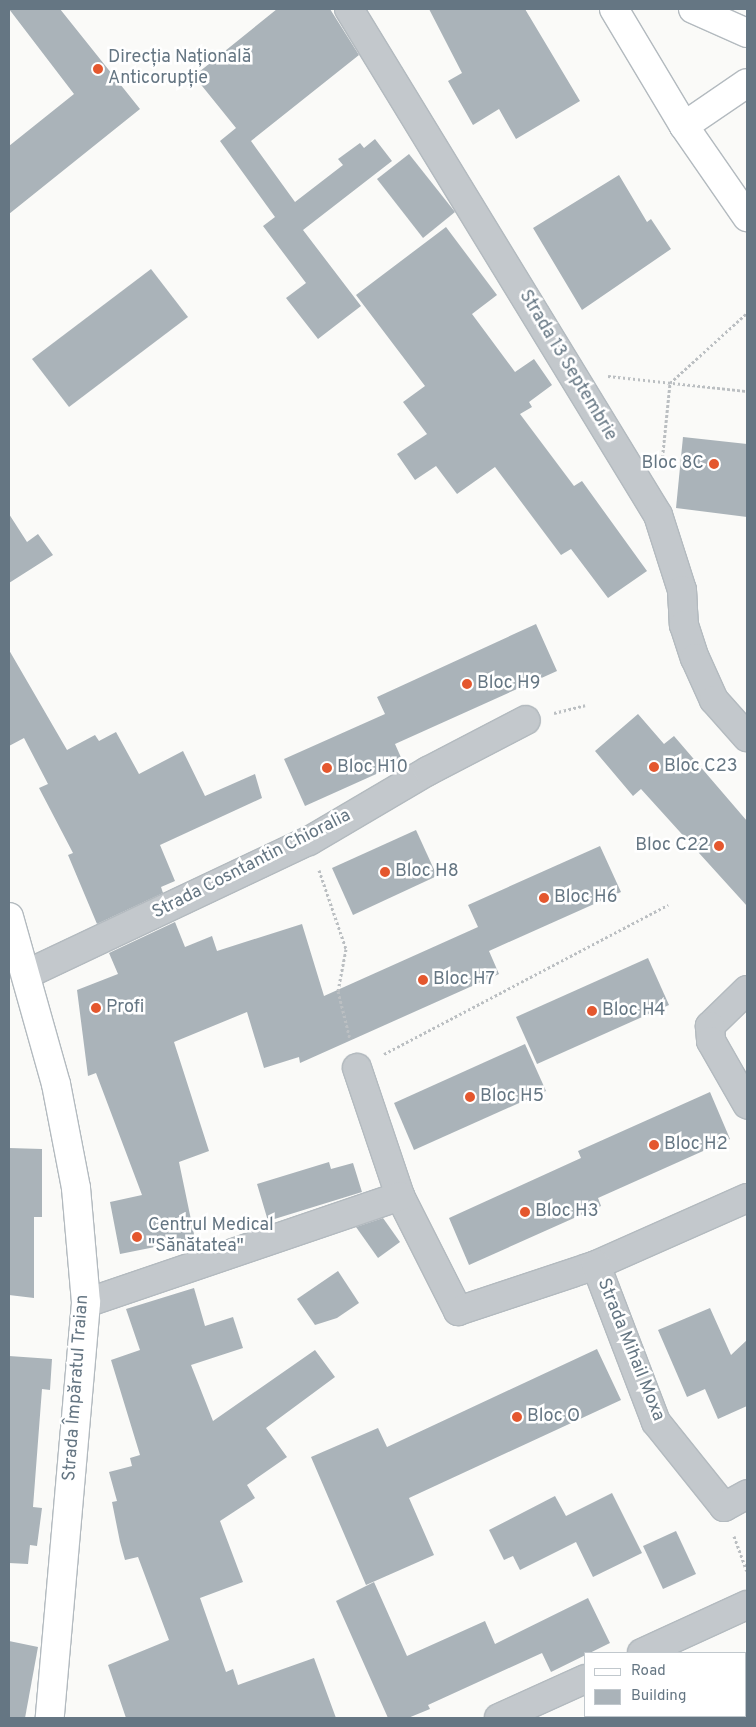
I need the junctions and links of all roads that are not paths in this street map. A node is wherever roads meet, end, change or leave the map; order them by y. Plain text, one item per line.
1 (349, 9) edge
2 (614, 9) edge
3 (693, 9) edge
4 (747, 33) edge
5 (747, 83) edge
6 (684, 126) junction
7 (747, 217) edge
8 (526, 720) dead end
9 (747, 737) edge
10 (11, 927) edge
11 (27, 974) junction
12 (747, 990) edge
13 (357, 1068) road end
14 (747, 1104) edge
15 (400, 1196) junction
16 (747, 1198) edge
17 (596, 1265) junction
18 (86, 1303) junction
19 (747, 1494) edge
20 (747, 1605) edge
21 (644, 1652) edge
22 (584, 1679) edge
23 (50, 1718) edge
24 (499, 1718) edge

1 - 9 street, Strada 13 Septembrie
2 - 6 street
3 - 4 street
5 - 6 street
6 - 7 street
8 - 11 street, Strada Cosntantin Chioralia
10 - 11 street, Strada Împăratul Traian
11 - 18 street, Strada Împăratul Traian
12 - 14 street
13 - 15 street, Strada Mihail Moxa
15 - 17 street, Strada Mihail Moxa
15 - 18 street
16 - 17 street, Strada Mihail Moxa
17 - 19 street, Strada Mihail Moxa
18 - 23 street, Strada Împăratul Traian
20 - 21 street
22 - 24 street

